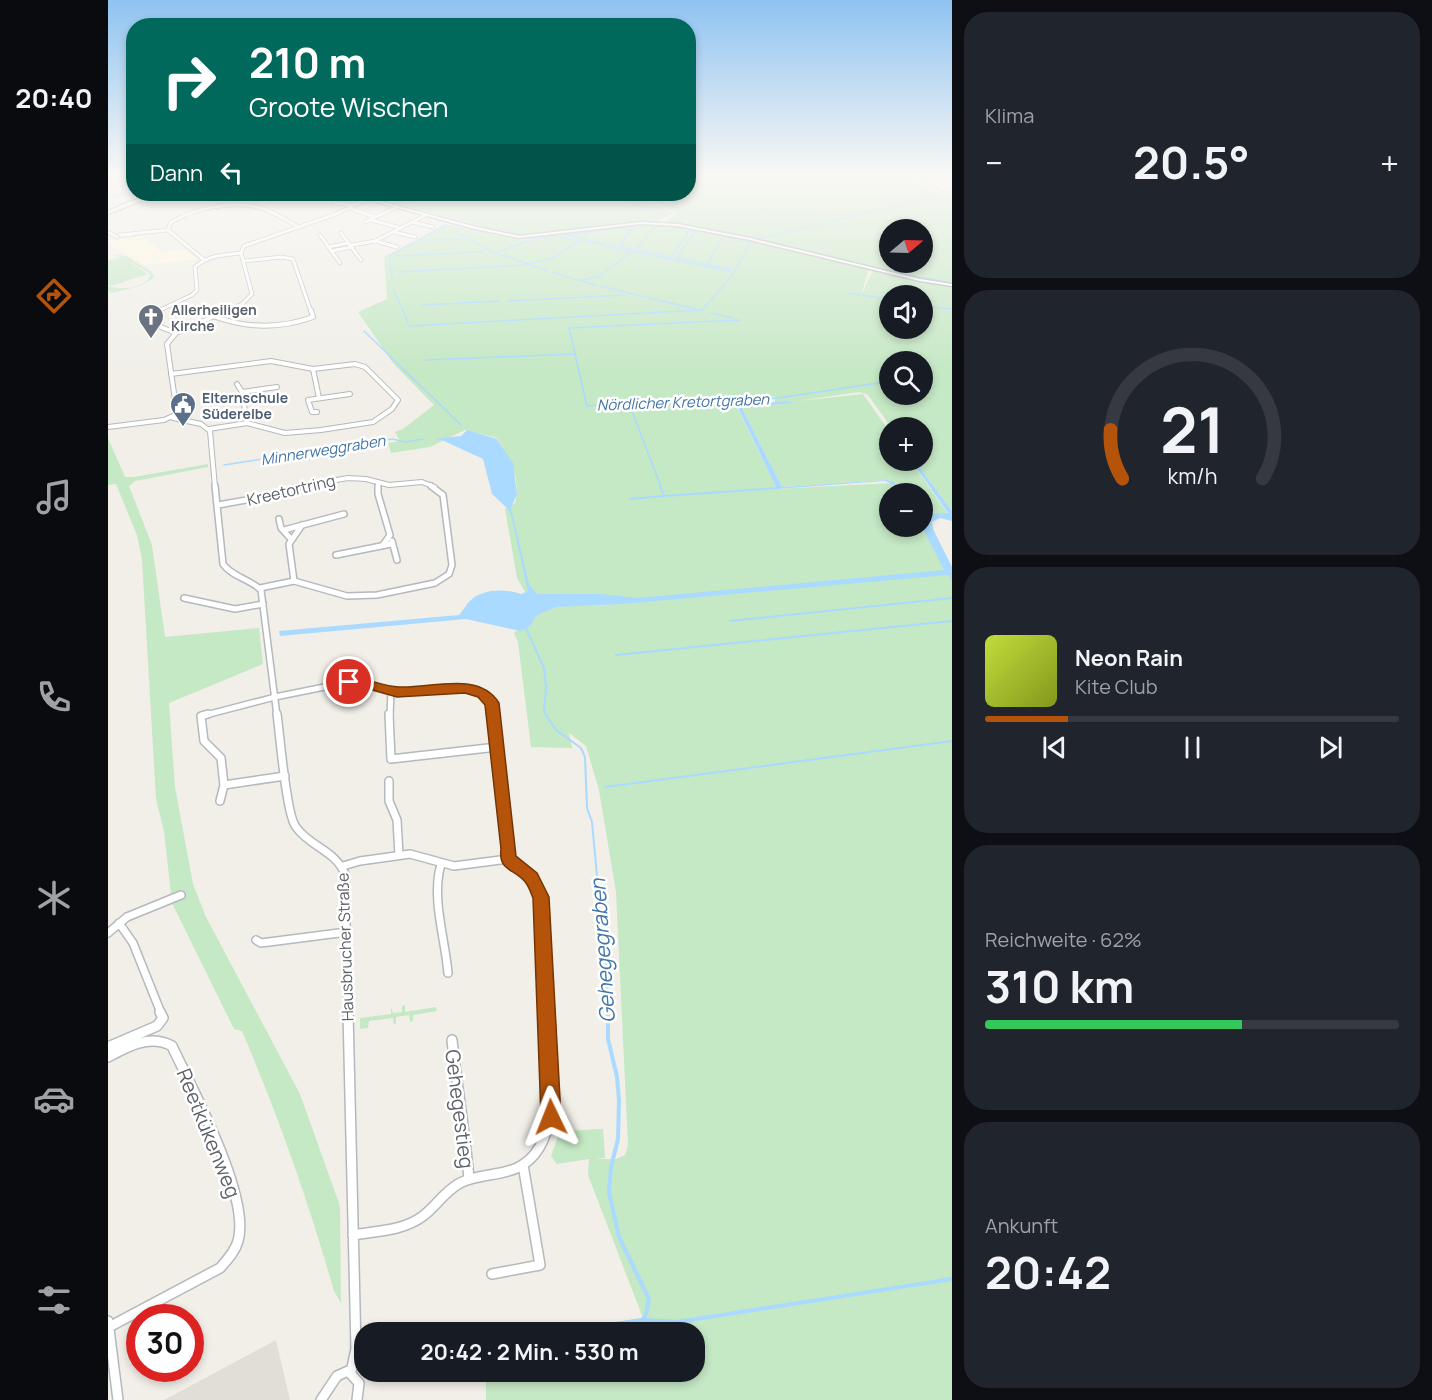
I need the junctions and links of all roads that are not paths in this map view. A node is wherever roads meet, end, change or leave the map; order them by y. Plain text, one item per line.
1 (182, 241) edge
2 (254, 241) edge
3 (324, 241) edge
4 (348, 241) edge
5 (373, 241) edge
6 (376, 241) edge
7 (761, 241) edge
8 (351, 245) junction
9 (328, 247) junction
10 (397, 247) dead end
11 (331, 251) junction
12 (241, 253) junction
13 (204, 260) junction
14 (361, 260) dead end
15 (243, 261) junction
16 (340, 263) dead end
17 (952, 285) edge
18 (213, 316) junction
19 (177, 333) junction
20 (313, 369) junction
21 (171, 374) junction
22 (237, 384) dead end
23 (277, 387) dead end
24 (242, 392) junction
25 (350, 394) dead end
26 (319, 398) junction
27 (317, 412) dead end
28 (173, 417) junction
29 (247, 423) junction
30 (108, 427) edge
31 (209, 429) junction
32 (378, 484) junction
33 (218, 505) junction
34 (344, 514) dead end
35 (279, 519) dead end
36 (302, 525) junction
37 (284, 530) junction
38 (390, 535) junction
39 (291, 539) junction
40 (392, 544) junction
41 (383, 545) junction
42 (336, 555) dead end
43 (397, 560) dead end
44 (294, 581) junction
45 (260, 588) junction
46 (183, 598) dead end
47 (263, 604) junction
48 (391, 691) junction
49 (275, 697) junction
50 (497, 747) junction
51 (285, 776) junction
52 (389, 781) dead end
53 (224, 786) junction
54 (220, 801) dead end
55 (399, 855) junction
56 (508, 859) junction
57 (441, 864) junction
58 (343, 866) junction
59 (181, 895) dead end
60 (119, 923) junction
61 (347, 932) junction
62 (108, 933) edge
63 (256, 940) dead end
64 (448, 974) dead end
65 (452, 1040) dead end
66 (108, 1047) edge
67 (108, 1058) edge
68 (523, 1165) junction
69 (469, 1179) junction
70 (353, 1236) junction
71 (492, 1274) dead end
72 (108, 1324) edge
73 (351, 1372) junction
74 (118, 1400) edge
75 (321, 1400) edge
76 (357, 1400) edge

1 - 13 street
2 - 12 street
3 - 9 street
4 - 8 street
5 - 8 street
6 - 10 street
7 - 17 main road
8 - 9 street
8 - 11 street
8 - 14 street
9 - 11 street
11 - 16 street
12 - 13 street
12 - 15 street
13 - 19 street
15 - 18 street
15 - 18 street
18 - 19 street
19 - 21 street
20 - 21 street
20 - 26 street
20 - 29 street
21 - 28 street
22 - 24 street
23 - 24 street
24 - 29 street
25 - 26 street
26 - 27 street
28 - 30 street
28 - 31 street
29 - 31 street
31 - 33 street
32 - 33 street, Kreetortring
32 - 38 street
32 - 44 street, Kreetortring
33 - 45 street
34 - 36 street
35 - 37 street
36 - 37 street
36 - 39 street
37 - 39 street
38 - 40 street
38 - 41 street
39 - 44 street
40 - 41 street
40 - 43 street
41 - 42 street
44 - 45 street, Kreetortring
45 - 47 street, Hausbrucher Straße
46 - 47 street
47 - 49 street, Hausbrucher Straße
48 - 49 street
48 - 50 street
48 - 50 street
49 - 51 street, Hausbrucher Straße
49 - 53 street
50 - 56 street
51 - 53 street
51 - 58 street, Hausbrucher Straße
52 - 55 street
53 - 54 street
55 - 57 street
55 - 58 street
56 - 57 street
56 - 68 street
57 - 64 street
58 - 61 street, Hausbrucher Straße
59 - 60 street
60 - 62 street
60 - 66 street
61 - 63 street
61 - 70 street, Hausbrucher Straße
65 - 69 street, Gehegestieg
67 - 72 street, Reetkükenweg
68 - 69 street
68 - 71 street
69 - 70 street
70 - 73 street, Hausbrucher Straße
72 - 74 street, Reetkükenweg
73 - 75 street
73 - 76 street

